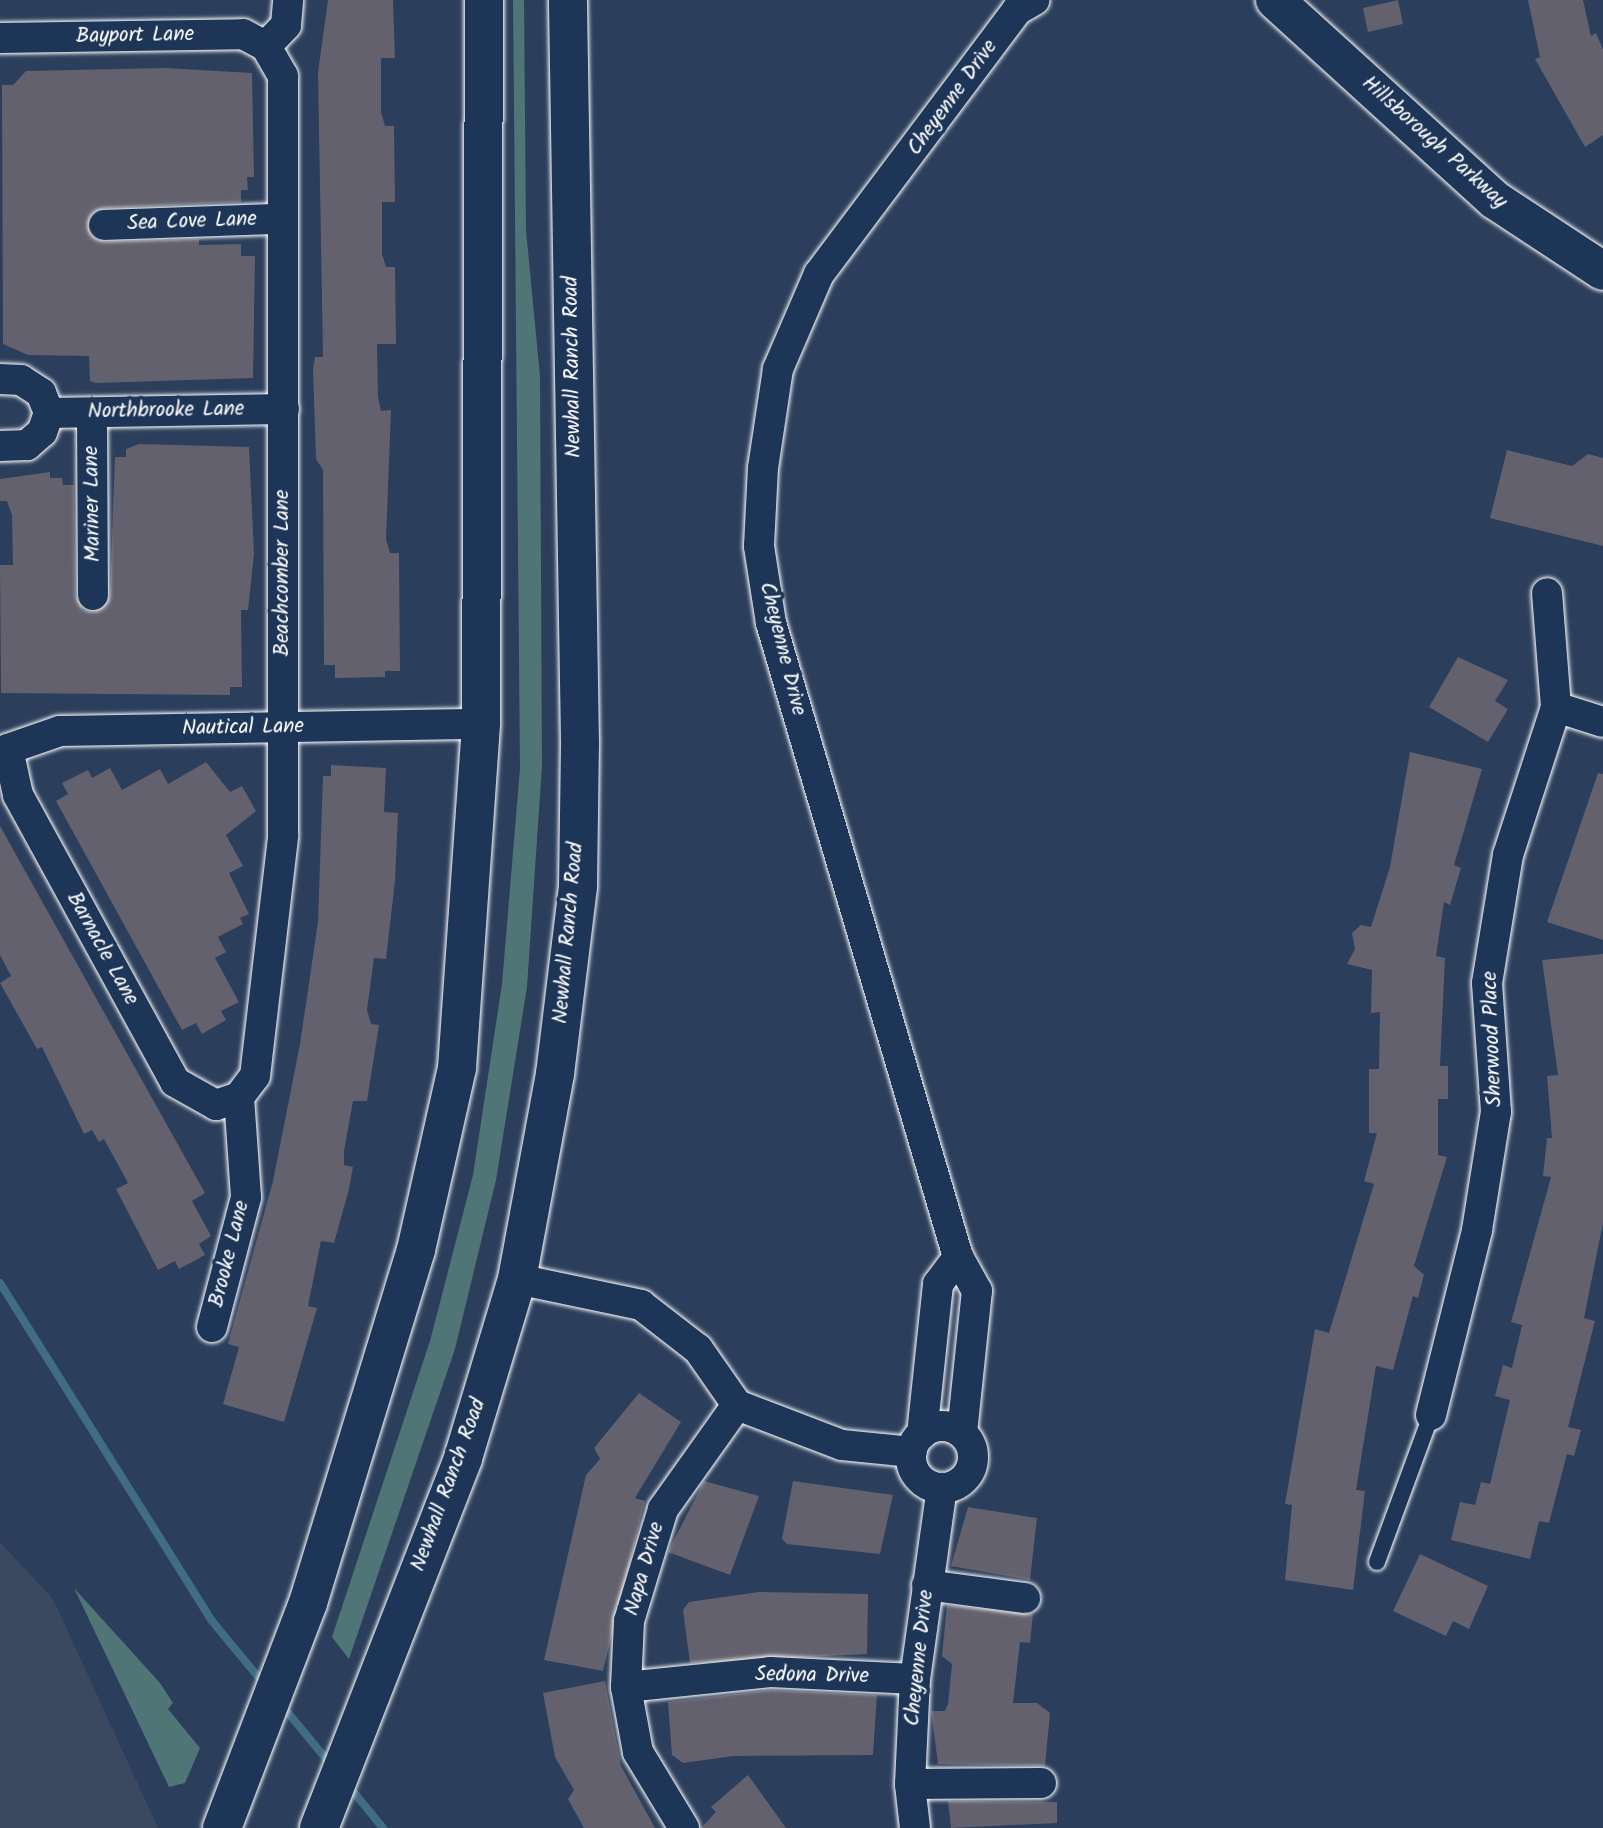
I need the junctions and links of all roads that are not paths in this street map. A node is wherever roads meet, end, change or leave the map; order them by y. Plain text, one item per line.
1 (288, 0) edge
2 (484, 0) edge
3 (568, 0) edge
4 (1275, 0) edge
5 (1022, 3) edge
6 (0, 38) edge
7 (266, 46) junction
8 (280, 219) junction
9 (104, 225) dead end
10 (1603, 271) edge
11 (0, 379) edge
12 (284, 409) junction
13 (49, 413) junction
14 (92, 413) junction
15 (0, 446) edge
16 (1547, 593) dead end
17 (93, 595) dead end
18 (1556, 707) junction
19 (1603, 722) edge
20 (481, 724) junction
21 (283, 727) junction
22 (4, 746) edge
23 (240, 1097) junction
24 (958, 1257) junction
25 (517, 1279) junction
26 (212, 1327) dead end
27 (737, 1405) junction
28 (1431, 1415) joint
29 (962, 1433) junction
30 (917, 1443) junction
31 (942, 1488) junction
32 (1377, 1562) dead end
33 (927, 1585) junction
34 (1025, 1598) dead end
35 (915, 1679) junction
36 (626, 1687) junction
37 (1041, 1783) dead end
38 (910, 1784) junction
39 (228, 1811) edge
40 (319, 1828) edge
41 (684, 1828) edge
42 (915, 1828) edge

1 - 7 street
2 - 20 main road
3 - 25 main road, Newhall Ranch Road
4 - 10 main road, Hillsborough Parkway
5 - 24 street, Cheyenne Drive
6 - 7 street, Bayport Lane
7 - 8 street, Beachcomber Lane
8 - 9 street, Sea Cove Lane
8 - 12 street, Beachcomber Lane
11 - 13 street
12 - 14 street, Northbrooke Lane
12 - 21 street, Beachcomber Lane
13 - 14 street, Northbrooke Lane
13 - 15 street
14 - 17 street, Mariner Lane
16 - 18 street, Sherwood Place
18 - 19 street
18 - 28 street, Sherwood Place
20 - 21 street, Nautical Lane
20 - 39 main road
21 - 22 street, Nautical Lane
21 - 23 street, Beachcomber Lane
22 - 23 street, Barnacle Lane
23 - 26 street, Brooke Lane
24 - 29 street, Cheyenne Drive
24 - 30 street
25 - 27 street
25 - 40 main road, Newhall Ranch Road
27 - 30 street
27 - 36 street, Napa Drive
28 - 32 lane, Sherwood Place
29 - 30 street
29 - 31 street
30 - 31 street
31 - 33 street, Cheyenne Drive
33 - 34 street
33 - 35 street, Cheyenne Drive
35 - 36 street, Sedona Drive
35 - 38 street, Cheyenne Drive
36 - 41 street, Napa Drive
37 - 38 street
38 - 42 street, Cheyenne Drive

